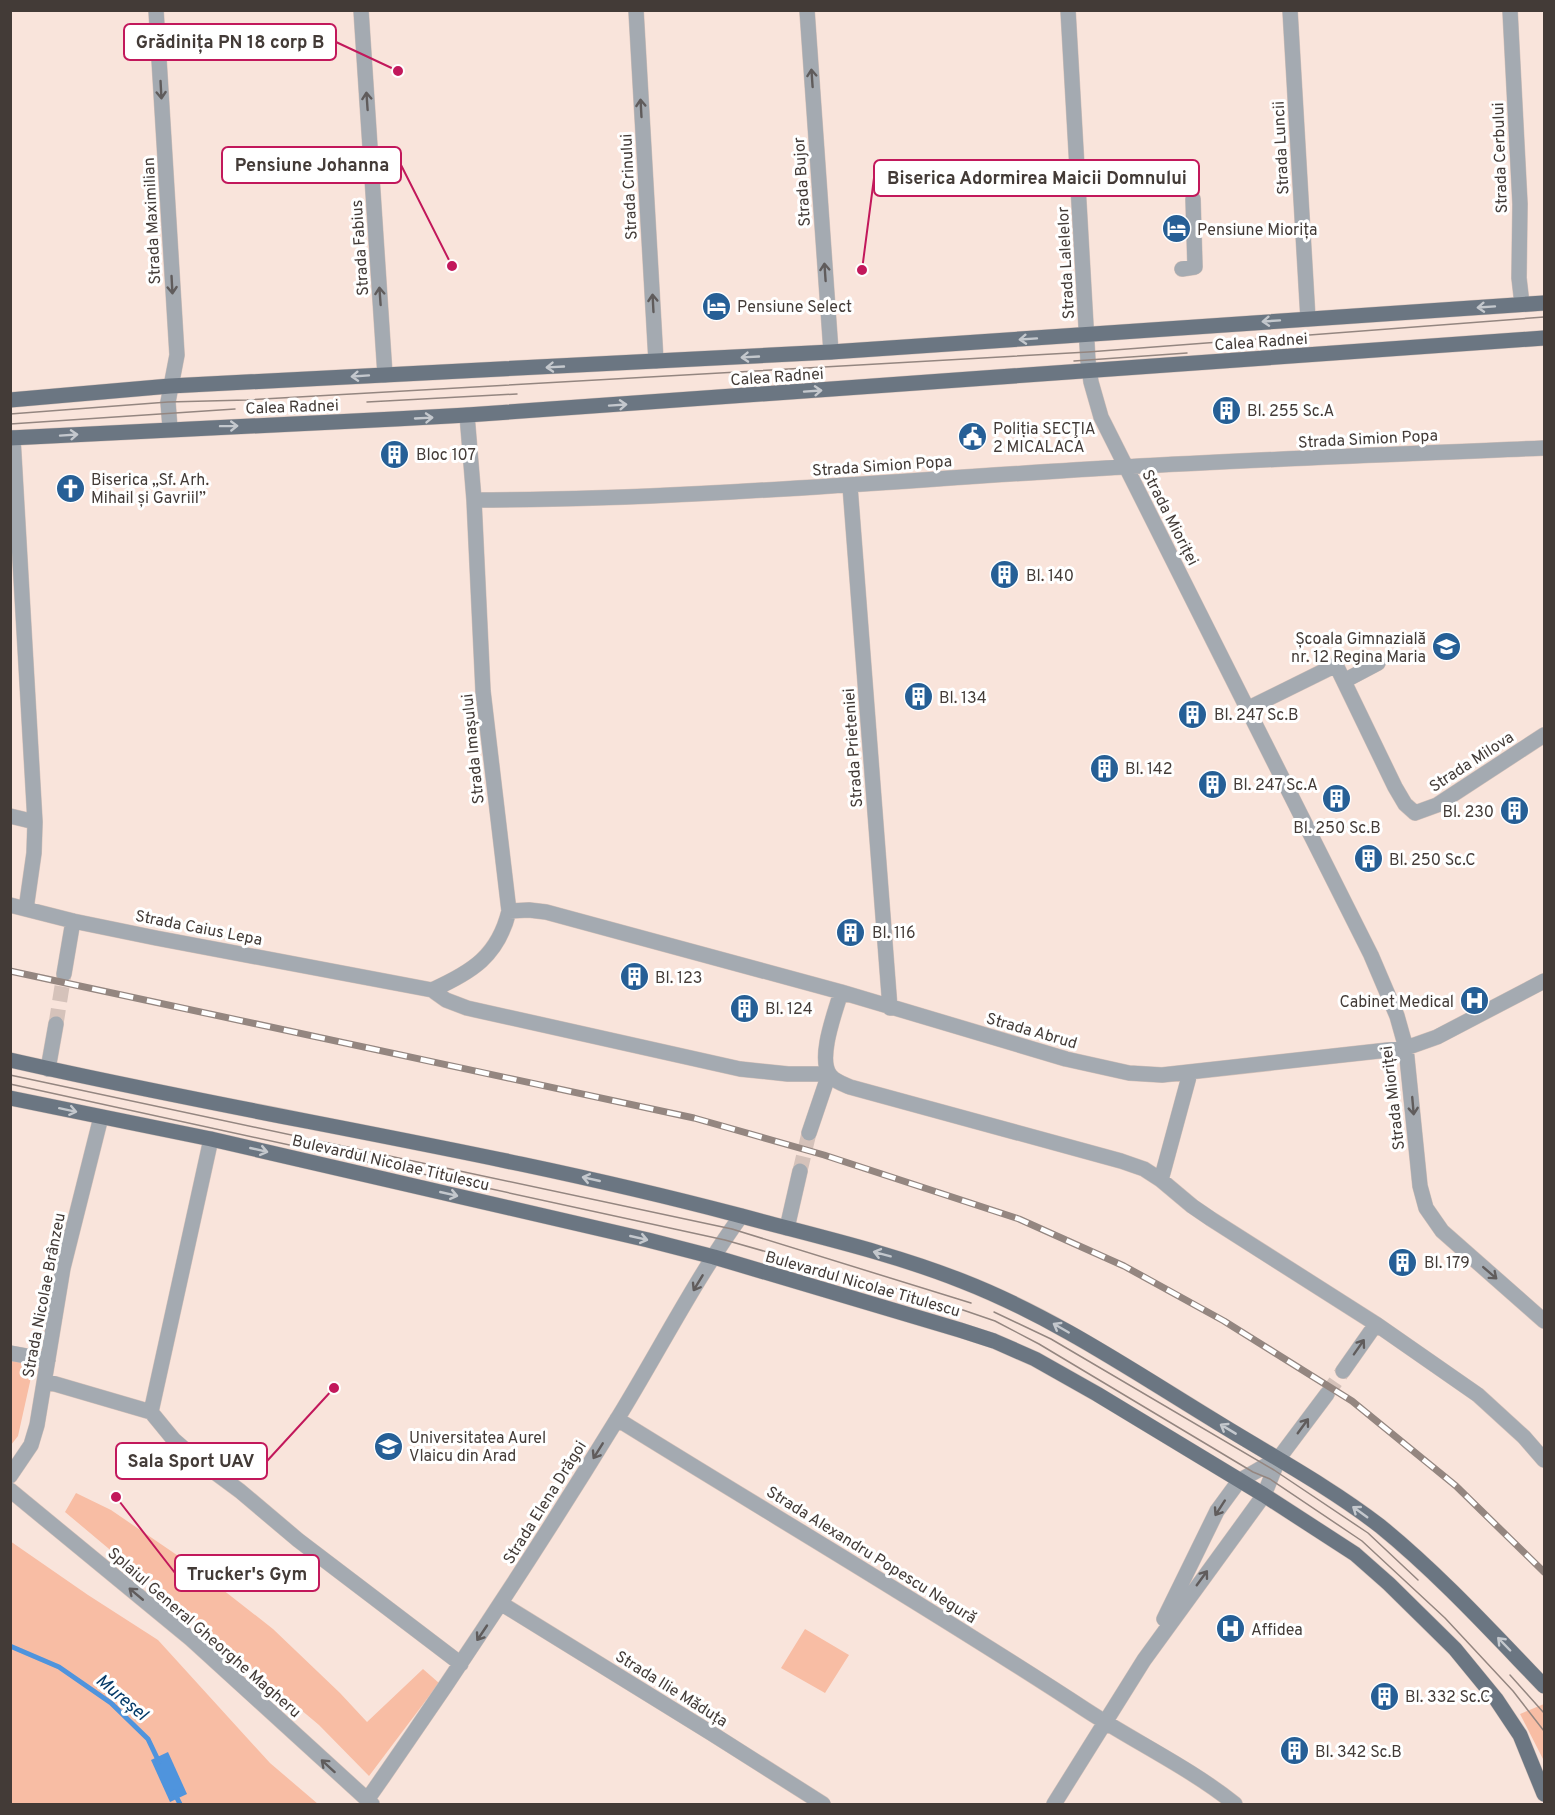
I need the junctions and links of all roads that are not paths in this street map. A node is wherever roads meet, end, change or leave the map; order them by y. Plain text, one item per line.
1 (156, 10) edge
2 (361, 10) edge
3 (636, 10) edge
4 (807, 10) edge
5 (1068, 10) edge
6 (1290, 10) edge
7 (1510, 10) edge
8 (1193, 200) dead end
9 (1182, 268) dead end
10 (1545, 303) edge
11 (1522, 304) junction
12 (1308, 319) junction
13 (1086, 334) junction
14 (1545, 338) edge
15 (831, 352) junction
16 (656, 361) junction
17 (1089, 372) junction
18 (385, 375) junction
19 (170, 386) junction
20 (10, 400) edge
21 (467, 416) junction
22 (170, 429) junction
23 (12, 438) edge
24 (1545, 448) edge
25 (1125, 467) junction
26 (850, 486) junction
27 (474, 500) junction
28 (1377, 663) dead end
29 (1344, 681) junction
30 (1249, 708) junction
31 (1545, 735) edge
32 (10, 816) edge
33 (35, 822) junction
34 (10, 905) edge
35 (26, 909) junction
36 (509, 911) junction
37 (73, 921) junction
38 (64, 974) tunnel mouth
39 (1545, 981) edge
40 (432, 990) junction
41 (841, 992) junction
42 (890, 1008) junction
43 (56, 1024) tunnel mouth
44 (1406, 1048) junction
45 (10, 1060) edge
46 (48, 1069) junction
47 (1190, 1073) junction
48 (829, 1074) junction
49 (10, 1098) edge
50 (101, 1117) junction
51 (809, 1133) tunnel mouth
52 (212, 1139) junction
53 (800, 1171) tunnel mouth
54 (1161, 1179) junction
55 (741, 1216) junction
56 (788, 1228) junction
57 (714, 1257) junction
58 (1545, 1321) edge
59 (1376, 1324) junction
60 (10, 1353) edge
61 (48, 1360) junction
62 (1343, 1371) tunnel mouth
63 (45, 1381) junction
64 (1326, 1394) tunnel mouth
65 (151, 1412) junction
66 (617, 1419) junction
67 (1279, 1458) junction
68 (1545, 1460) edge
69 (10, 1476) edge
70 (1239, 1481) junction
71 (10, 1490) edge
72 (1264, 1495) junction
73 (502, 1604) junction
74 (1144, 1660) junction
75 (461, 1664) junction
76 (1545, 1686) edge
77 (1105, 1723) junction
78 (1545, 1794) edge
79 (370, 1802) edge
80 (823, 1804) edge
81 (1054, 1804) edge
82 (1235, 1804) edge

1 -> 19 street, Strada Maximilian
18 -> 2 street, Strada Fabius
16 -> 3 street, Strada Crinului
15 -> 4 street, Strada Bujor
5 - 13 street, Strada Lalelelor
6 - 12 street, Strada Luncii
7 - 11 street, Strada Cerbului
8 - 9 street
10 - 11 main road, Calea Radnei
11 -> 12 main road, Calea Radnei
12 -> 13 main road, Calea Radnei
13 -> 15 main road, Calea Radnei
13 - 17 street, Strada Mioriței
14 - 17 main road, Calea Radnei
15 -> 16 main road, Calea Radnei
16 -> 18 main road, Calea Radnei
21 -> 17 main road, Calea Radnei
17 - 25 street, Strada Mioriței
18 -> 19 main road, Calea Radnei
19 - 20 main road, Calea Radnei
19 - 22 street, Strada Maximilian
22 -> 21 main road, Calea Radnei
21 - 27 street, Strada Imașului
23 -> 22 main road, Calea Radnei
23 - 33 street
24 - 25 street, Strada Simion Popa
25 - 26 street, Strada Simion Popa
25 - 30 street, Strada Mioriței
26 - 27 street, Strada Simion Popa
26 - 42 street, Strada Prieteniei
27 - 36 street, Strada Imașului
28 - 29 street
29 - 30 street
29 - 31 street, Strada Milova
30 - 44 street, Strada Mioriței
32 - 33 street
33 - 35 street
34 - 35 street, Strada Caius Lepa
35 - 37 street, Strada Caius Lepa
36 - 40 street, Strada Imașului
36 - 41 street, Strada Abrud
37 - 38 street
37 - 40 street, Strada Caius Lepa
39 - 44 street, Strada Abrud
40 - 48 street
41 - 42 street, Strada Abrud
41 - 48 street
42 - 47 street, Strada Abrud
43 - 46 street
44 - 47 street, Strada Abrud
44 -> 58 street, Strada Mioriței
45 - 46 main road, Bulevardul Nicolae Titulescu
55 -> 46 main road, Bulevardul Nicolae Titulescu
47 - 54 street
48 - 51 street
48 - 54 street
49 -> 50 main road, Bulevardul Nicolae Titulescu
50 - 52 main road, Bulevardul Nicolae Titulescu
50 - 61 street, Strada Nicolae Brânzeu
52 -> 57 main road, Bulevardul Nicolae Titulescu
52 - 65 street
53 - 56 street
54 - 59 street
55 - 56 main road, Bulevardul Nicolae Titulescu
55 - 57 street, Strada Elena Drăgoi
67 -> 56 main road, Bulevardul Nicolae Titulescu
57 -> 66 street, Strada Elena Drăgoi
57 - 70 main road, Bulevardul Nicolae Titulescu
62 -> 59 street
59 - 68 street
60 - 61 street
61 - 63 street, Strada Nicolae Brânzeu
63 - 65 street
63 - 69 street, Strada Nicolae Brânzeu
67 -> 64 street
65 - 75 street
66 -> 73 street, Strada Elena Drăgoi
66 - 77 street, Strada Alexandru Popescu Negură
67 - 70 street
67 - 72 street
76 -> 67 main road, Bulevardul Nicolae Titulescu
70 - 72 main road, Bulevardul Nicolae Titulescu
70 -> 74 street
79 -> 71 street, Splaiul General Gheorghe Magheru
74 -> 72 street
72 - 78 main road, Bulevardul Nicolae Titulescu
73 -> 75 street, Strada Elena Drăgoi
73 - 80 street, Strada Ilie Măduța
74 - 77 street
75 - 79 street, Strada Elena Drăgoi
77 - 81 street
77 - 82 street, Strada Alexandru Popescu Negură

